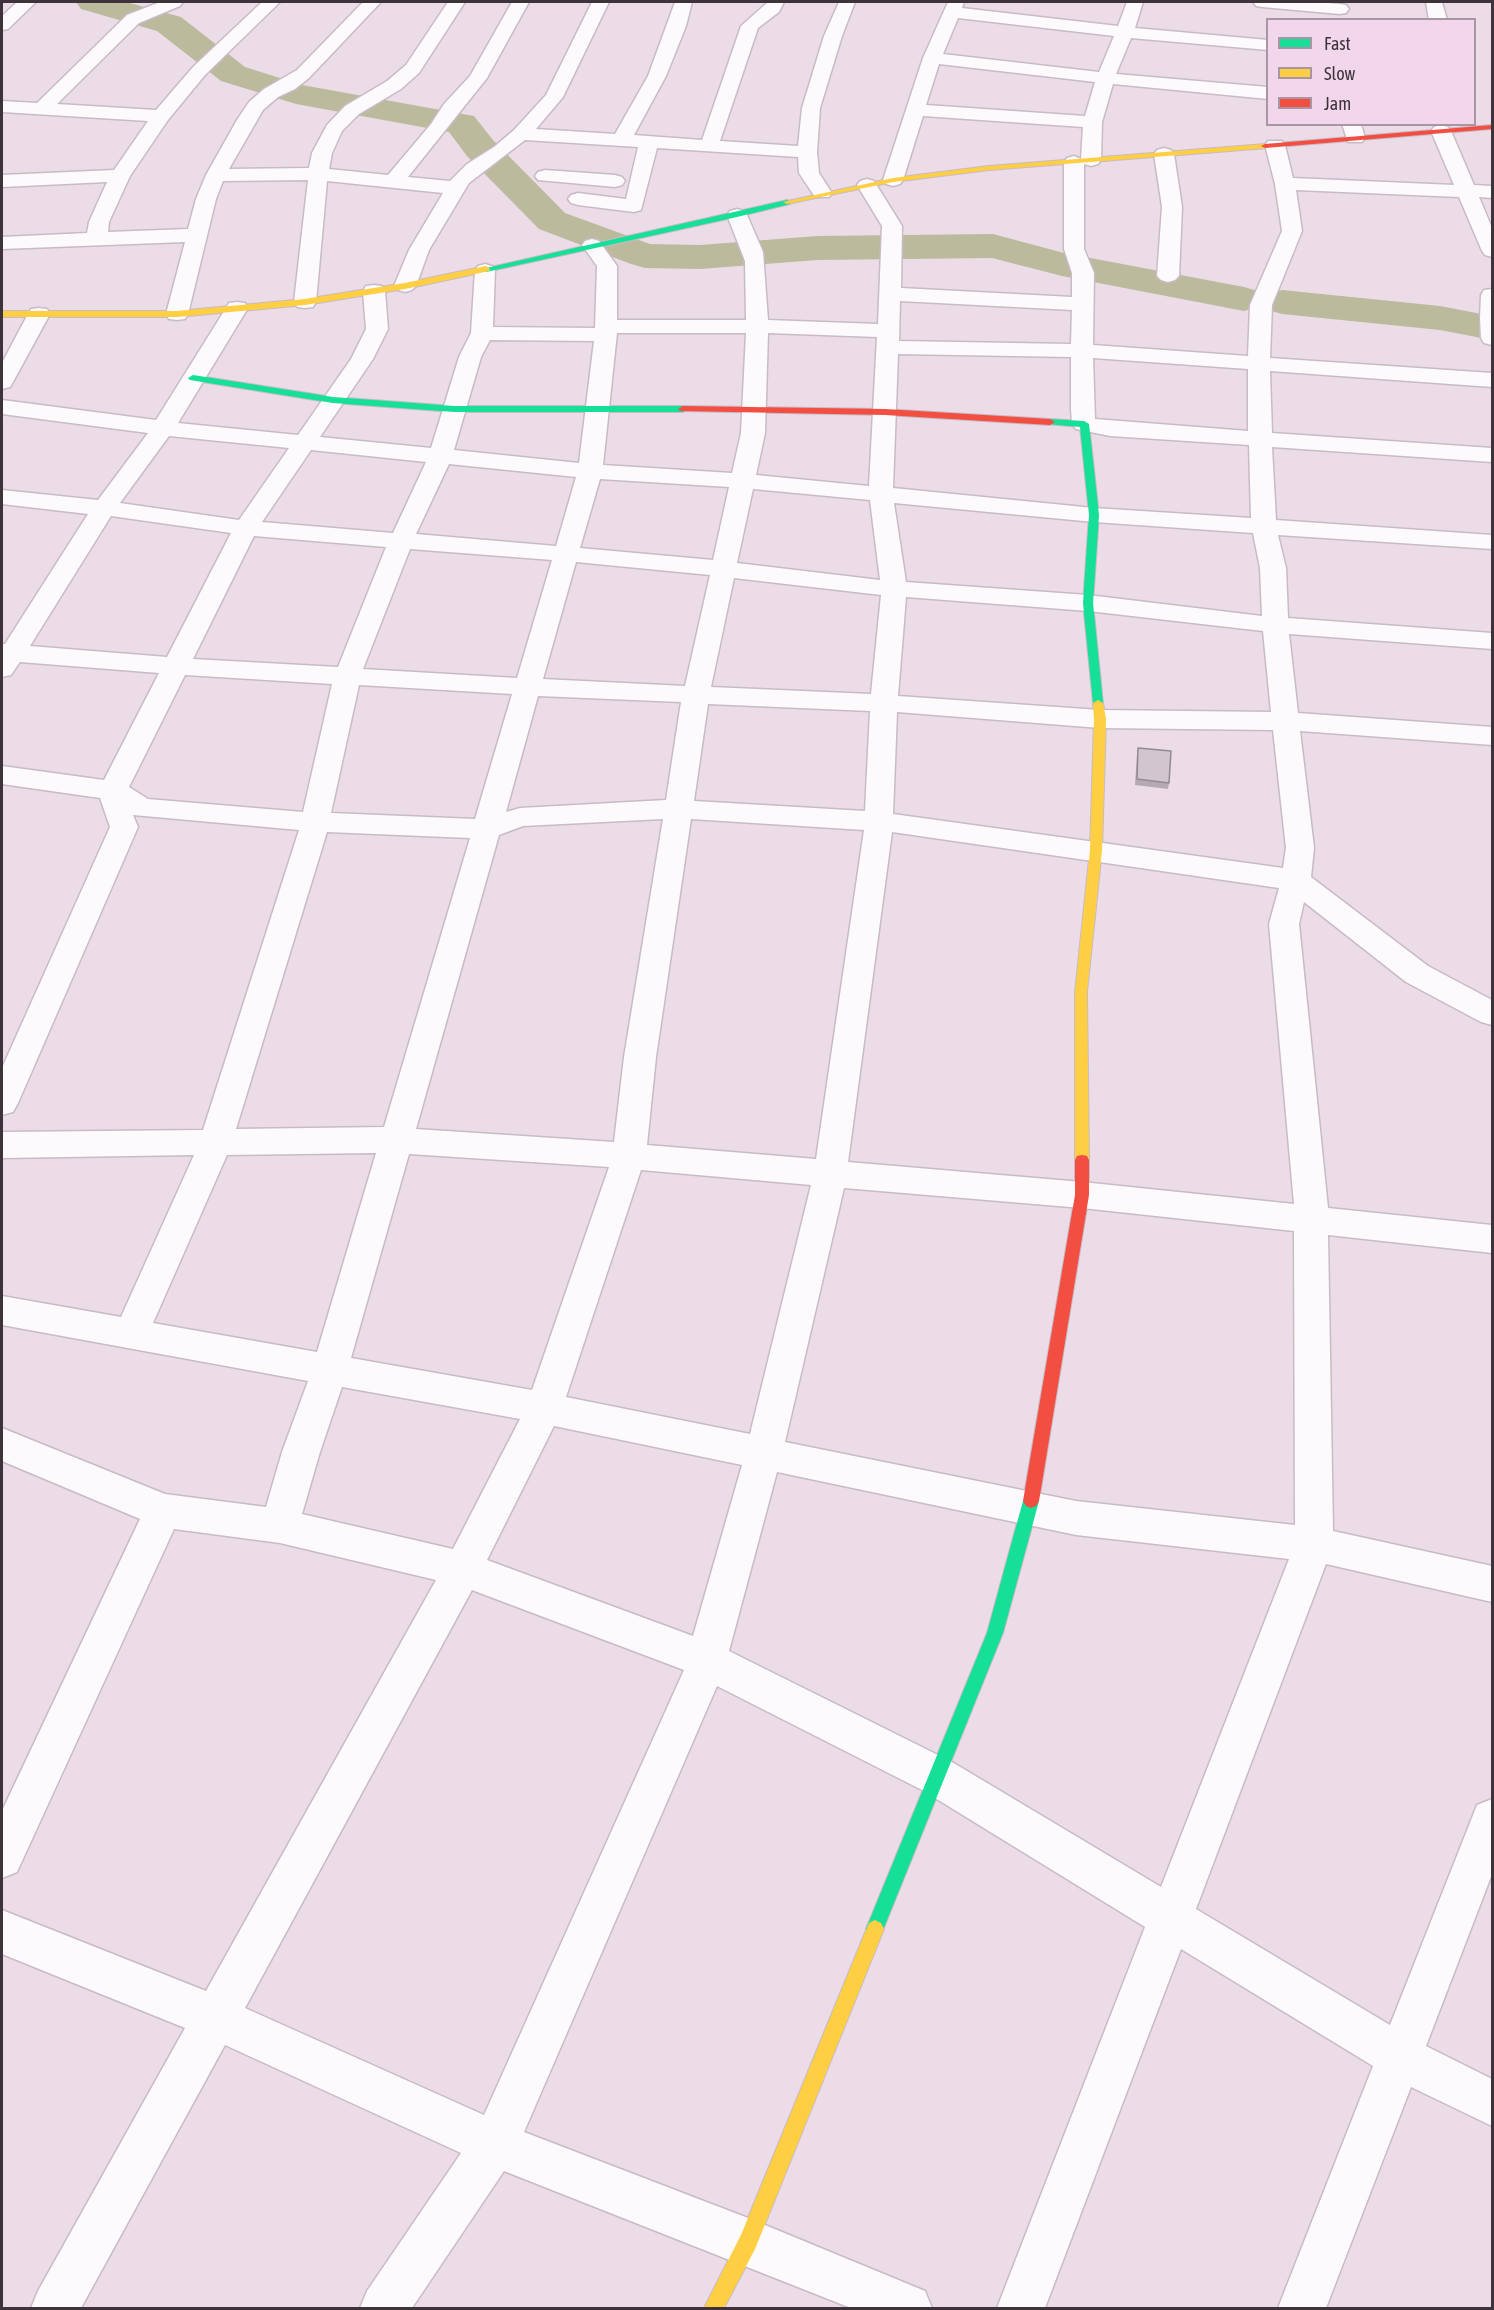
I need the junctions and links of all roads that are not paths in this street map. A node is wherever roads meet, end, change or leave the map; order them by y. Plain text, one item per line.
1 (27, 2) edge
2 (173, 2) edge
3 (271, 2) edge
4 (372, 2) edge
5 (456, 2) edge
6 (520, 2) edge
7 (600, 2) edge
8 (684, 2) edge
9 (776, 2) edge
10 (847, 2) edge
11 (1135, 2) edge
12 (1262, 2) edge
13 (1434, 2) edge
14 (955, 7) edge
15 (1340, 10) edge
16 (1438, 18) edge
17 (2, 24) edge
18 (1125, 32) junction
19 (1266, 45) edge
20 (932, 58) junction
21 (1105, 78) junction
22 (1266, 93) edge
23 (2, 106) edge
24 (41, 108) junction
25 (915, 110) junction
26 (161, 116) junction
27 (1093, 122) junction
28 (1480, 127) edge
29 (1353, 131) edge
30 (1441, 131) junction
31 (521, 134) junction
32 (621, 141) junction
33 (649, 143) junction
34 (1275, 145) junction
35 (709, 146) junction
36 (807, 152) junction
37 (1164, 154) junction
38 (1083, 161) junction
39 (318, 174) junction
40 (216, 175) junction
41 (120, 176) junction
42 (545, 176) dead end
43 (893, 180) junction
44 (2, 181) edge
45 (394, 182) junction
46 (640, 182) junction
47 (1285, 184) junction
48 (867, 185) junction
49 (456, 188) junction
50 (1466, 190) junction
51 (1492, 192) edge
52 (822, 193) junction
53 (578, 199) dead end
54 (736, 215) junction
55 (196, 235) junction
56 (97, 239) junction
57 (2, 243) edge
58 (600, 243) junction
59 (1492, 251) edge
60 (485, 270) junction
61 (1168, 276) dead end
62 (405, 286) junction
63 (374, 291) junction
64 (891, 294) junction
65 (1492, 295) edge
66 (305, 302) junction
67 (1082, 304) junction
68 (237, 308) junction
69 (2, 314) edge
70 (39, 314) junction
71 (177, 314) junction
72 (757, 326) junction
73 (606, 331) junction
74 (1492, 331) edge
75 (482, 333) junction
76 (888, 339) junction
77 (1084, 351) junction
78 (1258, 362) junction
79 (194, 378) junction
80 (1492, 380) edge
81 (2, 382) edge
82 (333, 400) junction
83 (2, 407) edge
84 (454, 409) junction
85 (596, 409) junction
86 (754, 409) junction
87 (885, 412) junction
88 (1084, 424) junction
89 (163, 428) junction
90 (1260, 438) junction
91 (304, 441) junction
92 (1492, 455) edge
93 (440, 457) junction
94 (590, 471) junction
95 (744, 481) junction
96 (881, 495) junction
97 (2, 497) edge
98 (104, 508) junction
99 (1094, 515) junction
100 (1264, 527) junction
101 (246, 528) junction
102 (401, 541) junction
103 (1492, 542) edge
104 (566, 554) junction
105 (723, 569) junction
106 (894, 589) junction
107 (1088, 603) junction
108 (1275, 624) junction
109 (1492, 641) edge
110 (4, 658) edge
111 (174, 666) junction
112 (348, 676) junction
113 (527, 687) junction
114 (696, 695) junction
115 (884, 703) junction
116 (1100, 719) junction
117 (1286, 721) junction
118 (1492, 736) edge
119 (2, 774) edge
120 (115, 791) junction
121 (678, 809) junction
122 (879, 821) junction
123 (315, 822) junction
124 (487, 829) junction
125 (1096, 850) junction
126 (1295, 880) junction
127 (1492, 1014) edge
128 (2, 1104) edge
129 (396, 1140) junction
130 (216, 1142) junction
131 (2, 1145) edge
132 (629, 1156) junction
133 (830, 1175) junction
134 (1082, 1195) junction
135 (1311, 1220) junction
136 (1492, 1239) edge
137 (2, 1311) edge
138 (131, 1334) junction
139 (330, 1370) junction
140 (544, 1408) junction
141 (2, 1444) edge
142 (763, 1455) junction
143 (1030, 1509) junction
144 (163, 1511) junction
145 (280, 1526) junction
146 (1314, 1544) junction
147 (463, 1569) junction
148 (1492, 1584) edge
149 (707, 1660) junction
150 (937, 1776) junction
151 (1492, 1820) edge
152 (2, 1857) edge
153 (1170, 1918) junction
154 (2, 1932) edge
155 (217, 2018) junction
156 (1400, 2057) junction
157 (1492, 2103) edge
158 (495, 2144) junction
159 (748, 2242) junction
160 (55, 2308) edge
161 (384, 2308) edge
162 (714, 2308) edge
163 (908, 2308) edge
164 (1021, 2308) edge
165 (1302, 2308) edge

1 - 17 street
2 - 24 street
3 - 26 street
4 - 40 street
5 - 39 street
6 - 45 street
7 - 31 street
8 - 32 street
9 - 35 street
10 - 36 street
11 - 18 street
12 - 15 street
13 - 16 street
14 - 18 street
14 - 20 street
18 - 19 street
18 - 21 street
20 - 21 street
20 - 25 street
21 - 22 street
21 - 27 street
23 - 24 street
24 - 26 street
25 - 27 street
25 - 43 street
26 - 41 street
27 - 38 street
28 - 30 street
29 - 30 street
29 - 34 street
30 - 50 street
31 - 32 street
31 - 49 street
32 - 33 street
33 - 35 street
33 - 46 street
34 - 37 street
34 - 47 street
35 - 36 street
36 - 52 street
37 - 38 street
37 - 61 street
38 - 43 street
38 - 67 street
39 - 40 street
39 - 45 street
39 - 66 street
40 - 55 street
41 - 44 street
41 - 56 street
42 - 46 street
43 - 48 street
45 - 49 street
46 - 53 street
47 - 50 street
47 - 78 street
48 - 52 street
48 - 64 street
49 - 62 street
50 - 51 street
50 - 59 street
52 - 54 street
54 - 58 street
54 - 72 street
55 - 56 street
55 - 71 street
56 - 57 street
58 - 60 street
58 - 73 street
60 - 62 street
60 - 75 street
62 - 63 street
63 - 66 street
63 - 82 street
64 - 67 street
64 - 76 street
65 - 74 street
66 - 68 street
67 - 77 street
68 - 71 street
68 - 79 street
69 - 70 street
70 - 71 street
70 - 81 street
72 - 73 street
72 - 76 street
72 - 86 street
73 - 75 street
73 - 85 street
75 - 84 street
76 - 77 street
76 - 87 street
77 - 78 street
77 - 88 street
78 - 80 street
78 - 90 street
79 - 82 street
79 - 89 street
82 - 84 street
82 - 91 street
83 - 89 street
84 - 85 street
84 - 93 street
85 - 86 street
85 - 94 street
86 - 87 street
86 - 95 street
87 - 88 street
87 - 96 street
88 - 90 street
88 - 99 street
89 - 91 street
89 - 98 street
90 - 92 street
90 - 100 street
91 - 93 street
91 - 101 street
93 - 94 street
93 - 102 street
94 - 95 street
94 - 104 street
95 - 96 street
95 - 105 street
96 - 99 street
96 - 106 street
97 - 98 street
98 - 101 street
98 - 110 street
99 - 100 street
99 - 107 street
100 - 103 street
100 - 108 street
101 - 102 street
101 - 111 street
102 - 104 street
102 - 112 street
104 - 105 street
104 - 113 street
105 - 106 street
105 - 114 street
106 - 107 street
106 - 115 street
107 - 108 street
107 - 116 street
108 - 109 street
108 - 117 street
110 - 111 street
111 - 112 street
111 - 120 street
112 - 113 street
112 - 123 street
113 - 114 street
113 - 124 street
114 - 115 street
114 - 121 street
115 - 116 street
115 - 122 street
116 - 117 street
116 - 125 street
117 - 118 street
117 - 126 street
119 - 120 street
120 - 123 street
120 - 128 street
121 - 122 street
121 - 124 street
121 - 132 street
122 - 125 street
122 - 133 street
123 - 124 street
123 - 130 street
124 - 129 street
125 - 126 street
125 - 134 street
126 - 127 street
126 - 135 street
129 - 130 street
129 - 132 street
129 - 139 street
130 - 131 street
130 - 138 street
132 - 133 street
132 - 140 street
133 - 134 street
133 - 142 street
134 - 135 street
134 - 143 street
135 - 136 street
135 - 146 street
137 - 138 street
138 - 139 street
139 - 140 street
139 - 145 street
140 - 142 street
140 - 147 street
141 - 144 street
142 - 143 street
142 - 149 street
143 - 146 street
143 - 150 street
144 - 145 street
144 - 152 street
145 - 147 street
146 - 148 street
146 - 153 street
147 - 149 street
147 - 155 street
149 - 150 street
149 - 158 street
150 - 153 street
150 - 159 street
151 - 156 street
153 - 156 street
153 - 164 street
154 - 155 street
155 - 158 street
155 - 160 street
156 - 157 street
156 - 165 street
158 - 159 street
158 - 161 street
159 - 162 street
159 - 163 street

